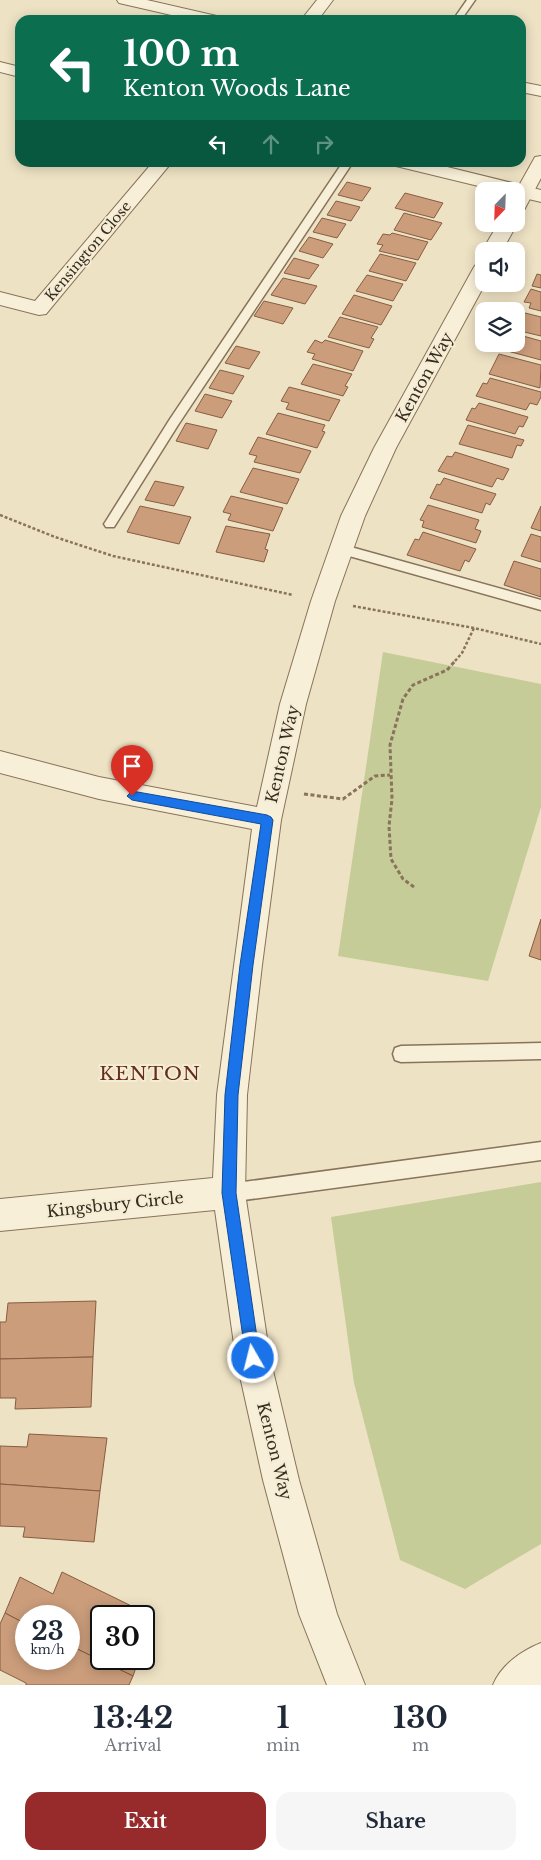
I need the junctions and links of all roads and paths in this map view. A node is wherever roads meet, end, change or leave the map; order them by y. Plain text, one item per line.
1 (125, 0) edge
2 (325, 0) edge
3 (471, 0) edge
4 (192, 15) edge
5 (313, 15) edge
6 (460, 15) edge
7 (0, 67) edge
8 (15, 71) edge
9 (526, 88) edge
10 (541, 91) edge
11 (541, 161) edge
12 (159, 167) edge
13 (345, 167) edge
14 (419, 167) edge
15 (527, 198) edge
16 (475, 283) edge
17 (0, 298) edge
18 (0, 515) edge
19 (110, 524) dead end
20 (340, 550) junction
21 (323, 601) junction
22 (541, 605) edge
23 (474, 628) junction
24 (541, 644) edge
25 (0, 762) edge
26 (390, 775) junction
27 (274, 790) junction
28 (267, 820) junction
29 (414, 887) dead end
30 (541, 1051) edge
31 (401, 1054) dead end
32 (541, 1151) edge
33 (229, 1193) junction
34 (0, 1215) edge
35 (541, 1662) edge
36 (346, 1685) edge
37 (512, 1685) edge

1 - 4 street
2 - 5 street
3 - 6 lane
7 - 8 street
9 - 10 street
11 - 15 street
12 - 17 street, Kensington Close
13 - 19 lane
14 - 15 street
16 - 20 street, Kenton Way
18 - 21 path
20 - 21 street, Kenton Way
20 - 22 lane
21 - 23 path
21 - 27 street, Kenton Way
23 - 24 path
23 - 26 path
25 - 28 street
26 - 27 path
26 - 29 path
27 - 28 street, Kenton Way
28 - 33 street, Kenton Way
30 - 31 lane
32 - 33 lane
33 - 34 street, Kingsbury Circle
33 - 36 street, Kenton Way
35 - 37 street

